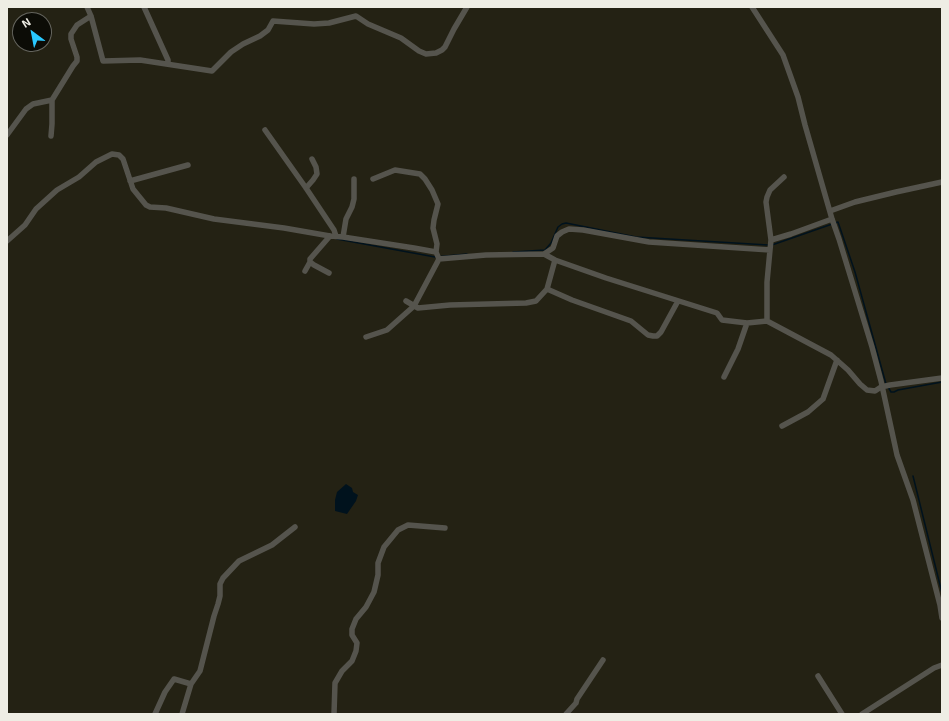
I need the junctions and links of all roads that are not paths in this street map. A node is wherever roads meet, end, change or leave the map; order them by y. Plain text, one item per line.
1 (87, 7) edge
2 (144, 7) edge
3 (467, 7) edge
4 (752, 7) edge
5 (91, 16) junction
6 (168, 64) junction
7 (52, 100) junction
8 (265, 130) dead end
9 (7, 135) edge
10 (51, 136) dead end
11 (312, 159) dead end
12 (188, 165) dead end
13 (784, 177) dead end
14 (354, 179) dead end
15 (373, 179) dead end
16 (130, 181) junction
17 (942, 182) edge
18 (306, 188) junction
19 (830, 211) junction
20 (833, 222) junction
21 (330, 236) junction
22 (339, 236) junction
23 (7, 241) edge
24 (770, 245) junction
25 (544, 254) junction
26 (438, 256) junction
27 (555, 260) junction
28 (310, 262) junction
29 (305, 271) dead end
30 (329, 273) dead end
31 (547, 289) junction
32 (406, 301) dead end
33 (678, 301) junction
34 (414, 306) junction
35 (767, 321) junction
36 (746, 323) junction
37 (366, 337) dead end
38 (837, 360) junction
39 (724, 377) dead end
40 (942, 378) edge
41 (885, 386) junction
42 (782, 426) dead end
43 (295, 527) dead end
44 (445, 528) dead end
45 (942, 618) edge
46 (603, 660) dead end
47 (942, 665) edge
48 (818, 676) dead end
49 (191, 684) junction
50 (155, 714) edge
51 (182, 714) edge
52 (334, 714) edge
53 (566, 714) edge
54 (842, 714) edge
55 (862, 714) edge

1 - 5 street
2 - 6 street
3 - 6 street
4 - 19 street
5 - 6 street
5 - 7 street
7 - 9 street
7 - 10 street
8 - 18 street
11 - 18 street
12 - 16 street
13 - 24 street
14 - 22 street
15 - 26 street
16 - 21 street
16 - 23 street
17 - 19 street
18 - 22 street
19 - 20 street
20 - 24 street
20 - 41 street
21 - 22 street
21 - 28 street
22 - 26 street
24 - 25 street
24 - 35 street
25 - 26 street
25 - 27 street
26 - 34 street
27 - 31 street
27 - 33 street
28 - 29 street
28 - 30 street
31 - 33 street
31 - 34 street
32 - 34 street
33 - 36 street
34 - 37 street
35 - 36 street
35 - 38 street
36 - 39 street
38 - 41 street
38 - 42 street
40 - 41 street
41 - 45 street
43 - 49 street
44 - 52 street
46 - 53 street
47 - 55 street
48 - 54 street
49 - 50 street
49 - 51 street

